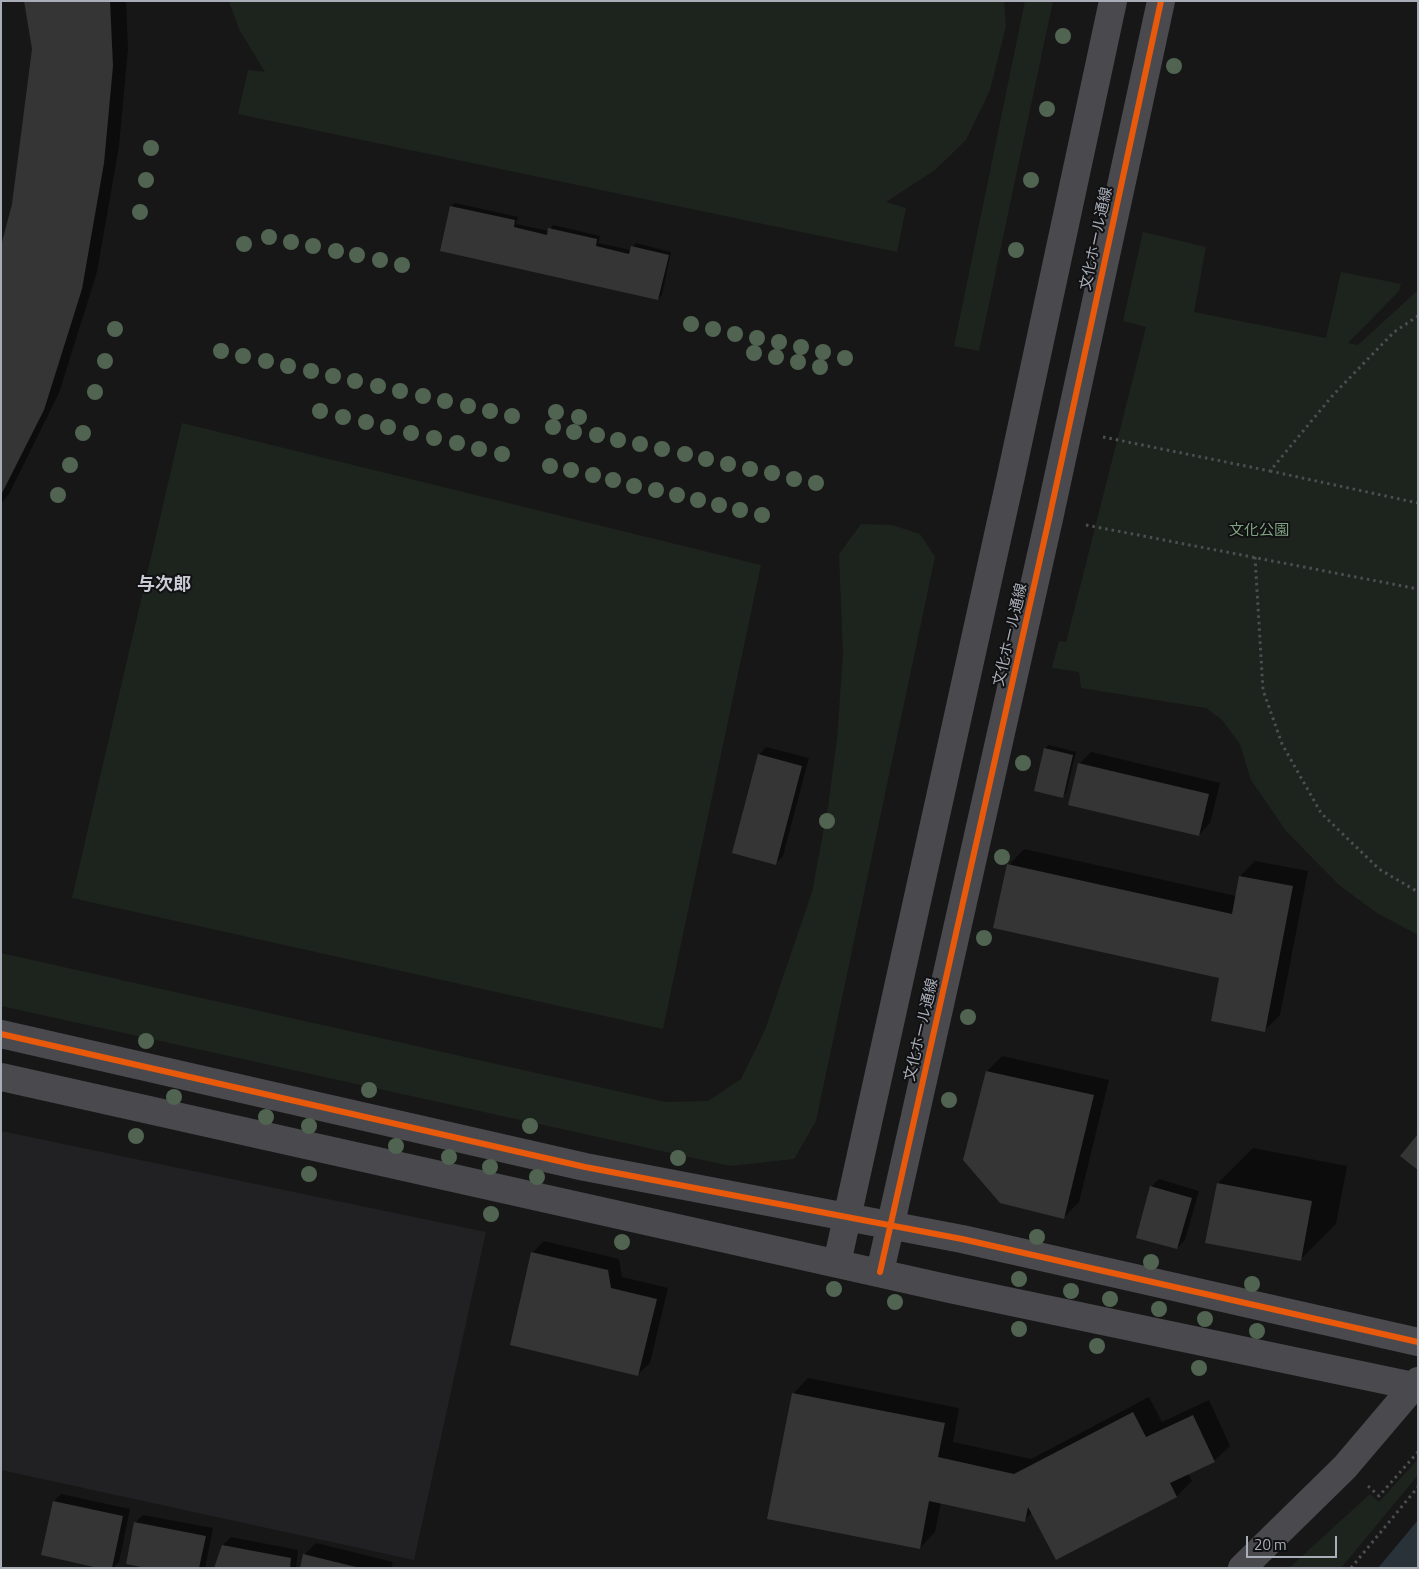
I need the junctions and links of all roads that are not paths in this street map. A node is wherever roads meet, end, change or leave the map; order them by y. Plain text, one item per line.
1 (1114, 1) edge
2 (1162, 1) edge
3 (1, 1034) edge
4 (1, 1077) edge
5 (847, 1218) junction
6 (890, 1226) junction
7 (837, 1262) junction
8 (880, 1272) junction
9 (1418, 1342) edge
10 (1416, 1383) edge
11 (1242, 1568) edge

1 - 5 street, 文化ホール通線
2 - 6 street, 文化ホール通線
3 - 5 street
4 - 7 street
5 - 6 street
5 - 7 street, 文化ホール通線
6 - 8 street, 文化ホール通線
6 - 9 street
7 - 8 street
8 - 10 street
10 - 11 street

